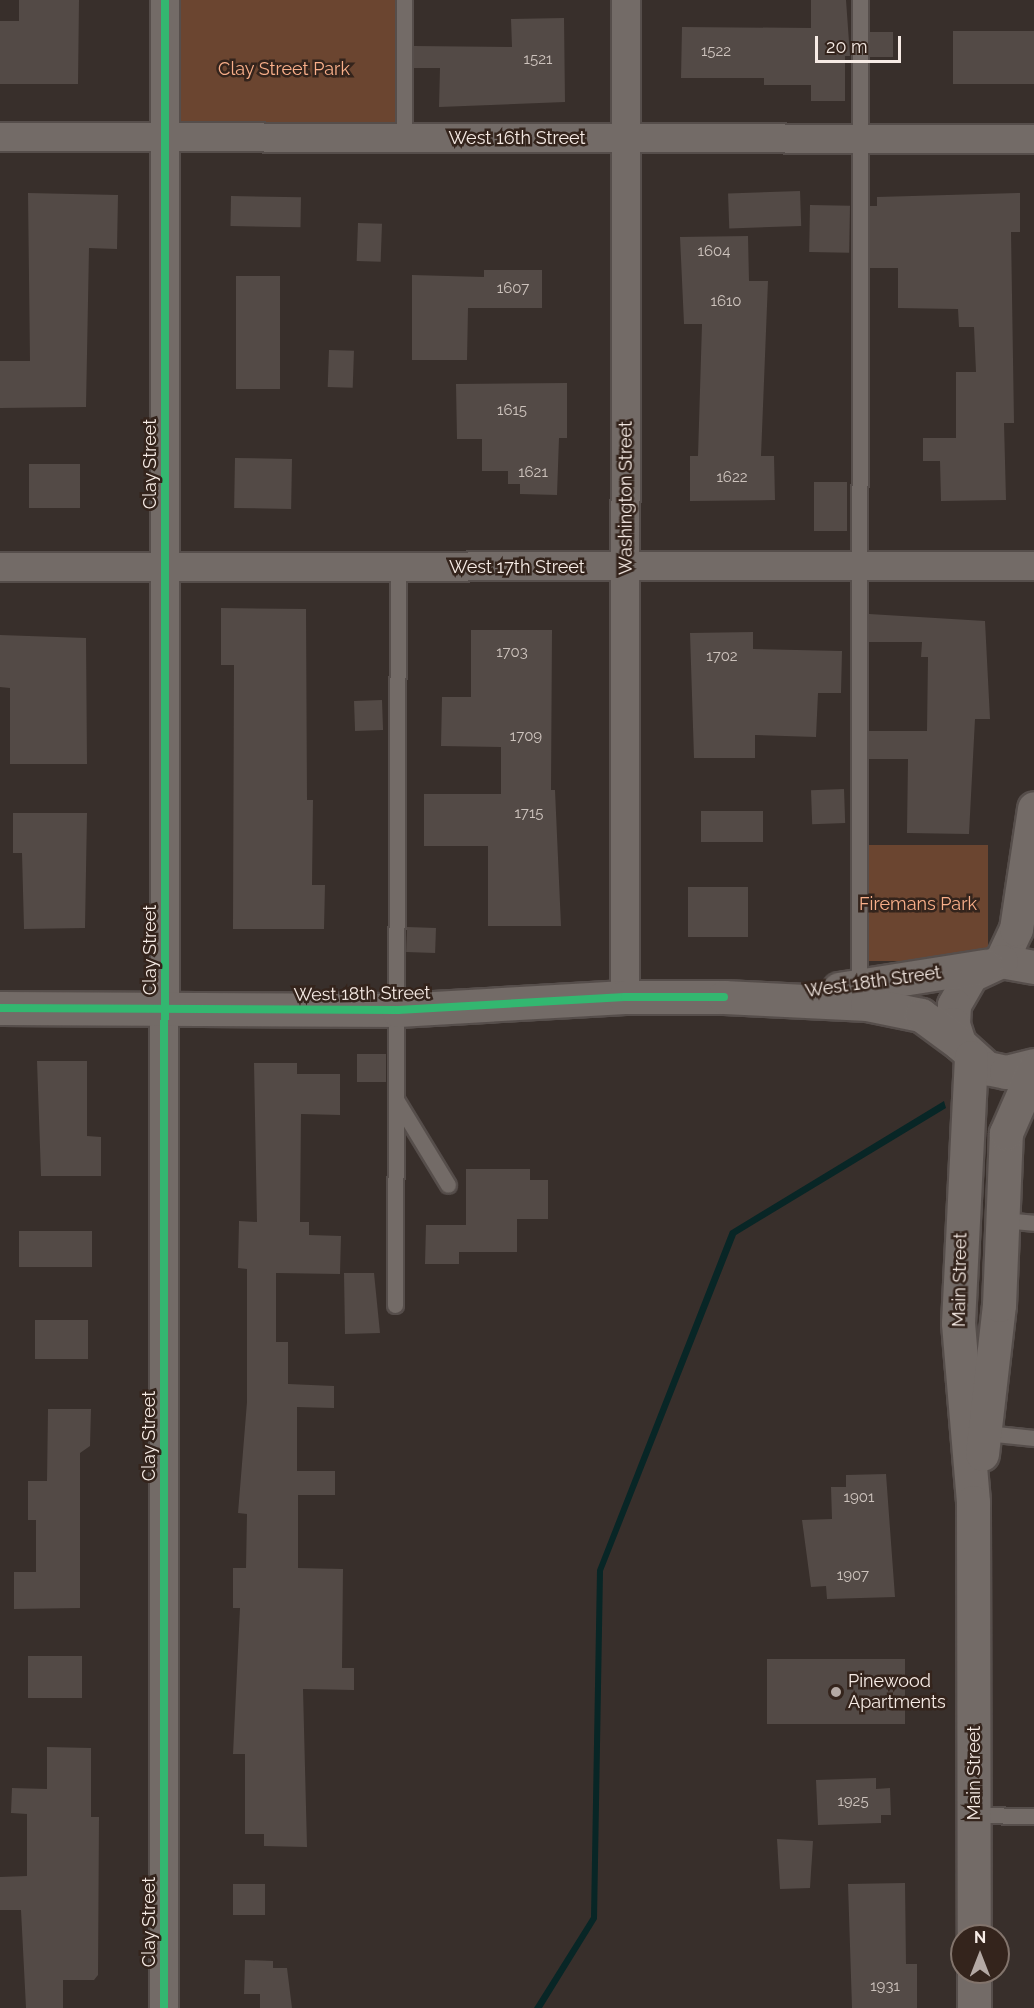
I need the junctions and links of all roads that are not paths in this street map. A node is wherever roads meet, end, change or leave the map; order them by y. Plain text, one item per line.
1 (165, 0) edge
2 (404, 0) edge
3 (626, 0) edge
4 (860, 0) edge
5 (0, 137) edge
6 (165, 137) junction
7 (404, 138) junction
8 (626, 139) junction
9 (860, 139) junction
10 (1034, 140) edge
11 (859, 566) junction
12 (1034, 566) edge
13 (0, 567) edge
14 (165, 567) junction
15 (398, 567) junction
16 (626, 567) junction
17 (1034, 808) edge
18 (993, 963) junction
19 (1034, 967) edge
20 (859, 988) junction
21 (626, 997) junction
22 (724, 998) junction
23 (0, 1008) edge
24 (165, 1009) junction
25 (398, 1010) junction
26 (965, 1050) junction
27 (1034, 1067) edge
28 (397, 1101) junction
29 (448, 1185) dead end
30 (1002, 1220) junction
31 (1034, 1224) edge
32 (395, 1305) dead end
33 (986, 1433) junction
34 (1034, 1438) edge
35 (973, 1502) junction
36 (974, 1815) junction
37 (1034, 1816) edge
38 (974, 1924) edge
39 (974, 1984) edge
40 (164, 2008) edge
41 (974, 2008) edge

1 - 6 street, Clay Street
2 - 7 lane
3 - 8 street, Washington Street
4 - 9 lane
5 - 6 street, West 16th Street
6 - 7 street, West 16th Street
6 - 14 street, Clay Street
7 - 8 street, West 16th Street
8 - 9 street, West 16th Street
8 - 16 street, Washington Street
9 - 10 street, West 16th Street
9 - 11 lane
11 - 12 street, West 17th Street
11 - 16 street, West 17th Street
11 - 20 lane
13 - 14 street, West 17th Street
14 - 15 street, West 17th Street
14 - 24 street, Clay Street
15 - 16 street, West 17th Street
15 - 25 lane
16 - 21 street, Washington Street
17 - 18 main road
18 - 19 main road
18 - 20 main road, West 18th Street
18 - 26 main road, Main Street
20 - 22 main road, West 18th Street
21 - 22 main road, West 18th Street
21 - 25 main road, West 18th Street
22 - 26 main road, West 18th Street
23 - 24 main road, West 18th Street
24 - 25 main road, West 18th Street
24 - 40 street, Clay Street
25 - 28 lane
26 - 27 main road, West 18th Street
26 - 35 main road, Main Street
27 - 30 main road, Main Street
28 - 29 lane
28 - 32 lane
30 - 31 lane
30 - 33 main road, Main Street
33 - 34 lane
33 - 35 main road, Main Street
35 - 36 main road, Main Street
36 - 37 lane
36 - 38 main road, Main Street
39 - 41 main road

